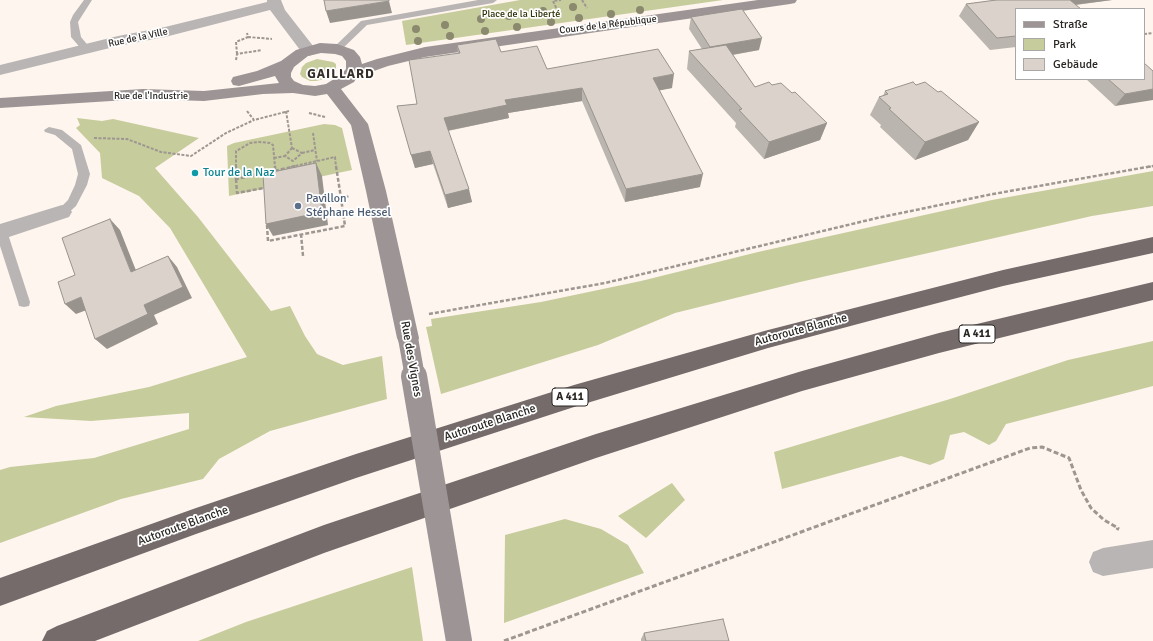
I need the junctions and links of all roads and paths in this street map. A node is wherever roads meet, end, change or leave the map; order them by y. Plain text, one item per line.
1 (88, 0) edge
2 (493, 0) edge
3 (561, 0) edge
4 (582, 0) edge
5 (790, 0) edge
6 (275, 2) edge
7 (588, 10) dead end
8 (559, 14) dead end
9 (248, 37) dead end
10 (276, 40) dead end
11 (86, 49) junction
12 (309, 51) junction
13 (342, 51) junction
14 (425, 52) junction
15 (287, 64) junction
16 (0, 70) edge
17 (352, 73) junction
18 (294, 88) junction
19 (331, 88) junction
20 (4, 103) edge
21 (286, 111) dead end
22 (254, 120) dead end
23 (49, 130) dead end
24 (313, 133) dead end
25 (75, 147) junction
26 (292, 148) junction
27 (315, 150) junction
28 (302, 153) junction
29 (285, 156) junction
30 (274, 158) junction
31 (293, 161) junction
32 (317, 161) junction
33 (294, 166) junction
34 (1153, 166) edge
35 (275, 170) junction
36 (236, 179) junction
37 (265, 195) edge
38 (352, 196) dead end
39 (341, 198) junction
40 (62, 212) joint
41 (267, 218) edge
42 (0, 232) edge
43 (301, 234) junction
44 (1153, 245) edge
45 (303, 256) dead end
46 (1153, 291) edge
47 (24, 302) dead end
48 (406, 328) junction
49 (1153, 554) edge
50 (1113, 561) joint
51 (0, 592) edge
52 (57, 641) edge
53 (459, 641) edge
54 (504, 641) edge

1 - 11 lane
2 - 13 lane
3 - 8 path
4 - 7 path
5 - 14 street, Cours de la République
6 - 11 street, Rue de la Ville
6 - 12 street
9 - 10 path
11 - 16 street, Rue de la Ville
12 - 13 street
12 - 15 street
13 - 14 street, Cours de la République
13 - 17 street
14 - 17 street, Cours de la République
15 - 18 street
15 - 20 street, Rue de l'Industrie
17 - 19 street
18 - 19 street
18 - 20 street, Rue de l'Industrie
19 - 48 street, Rue des Vignes
21 - 26 path
22 - 25 path
23 - 25 lane
24 - 27 path
25 - 40 lane
26 - 28 path
26 - 29 path
27 - 28 path
27 - 32 path
28 - 31 path
29 - 30 path
29 - 31 path
30 - 35 path
30 - 36 path
31 - 33 path
32 - 33 path
32 - 39 path
33 - 35 path
34 - 48 path
35 - 36 path
36 - 37 path
38 - 39 path
39 - 43 path
40 - 42 street
41 - 43 path
42 - 47 lane
43 - 45 path
44 - 51 highway, Autoroute Blanche / A 411
46 - 52 highway, A 411
48 - 53 street, Rue des Vignes, bridge
49 - 50 street
50 - 54 path

